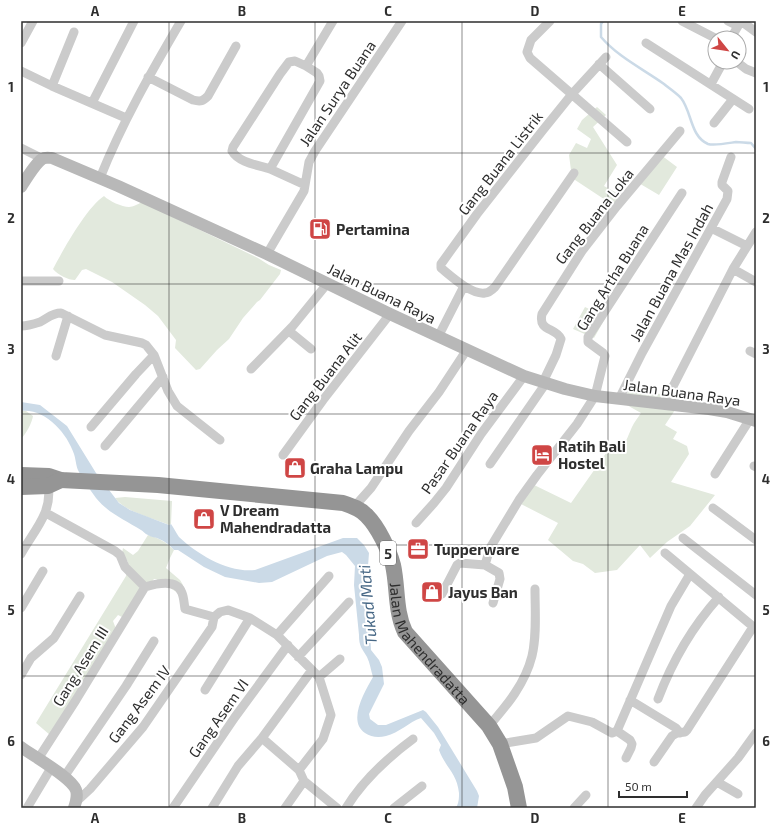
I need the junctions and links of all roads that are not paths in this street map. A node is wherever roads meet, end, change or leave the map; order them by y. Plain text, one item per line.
1 (33, 21) edge
2 (134, 21) edge
3 (181, 21) edge
4 (333, 21) edge
5 (402, 21) edge
6 (550, 21) edge
7 (682, 21) edge
8 (728, 21) edge
9 (740, 23) edge
10 (74, 32) dead end
11 (756, 32) edge
12 (707, 34) edge
13 (21, 43) edge
14 (646, 44) dead end
15 (236, 46) dead end
16 (606, 57) dead end
17 (599, 64) junction
18 (306, 66) junction
19 (718, 70) edge
20 (21, 71) edge
21 (148, 77) junction
22 (710, 84) junction
23 (52, 86) junction
24 (572, 94) junction
25 (733, 99) junction
26 (92, 103) junction
27 (650, 109) dead end
28 (749, 110) dead end
29 (126, 118) junction
30 (714, 123) dead end
31 (680, 131) dead end
32 (626, 142) dead end
33 (21, 148) edge
34 (731, 157) dead end
35 (43, 159) junction
36 (270, 169) junction
37 (574, 174) dead end
38 (100, 178) junction
39 (305, 185) junction
40 (21, 187) edge
41 (682, 193) dead end
42 (711, 228) junction
43 (756, 232) edge
44 (747, 246) junction
45 (267, 254) junction
46 (733, 269) junction
47 (21, 281) edge
48 (59, 281) dead end
49 (756, 282) edge
50 (327, 284) junction
51 (464, 286) junction
52 (390, 314) junction
53 (68, 316) junction
54 (21, 326) edge
55 (289, 330) junction
56 (438, 337) junction
57 (310, 349) dead end
58 (466, 350) junction
59 (154, 355) junction
60 (56, 356) dead end
61 (251, 369) dead end
62 (524, 376) junction
63 (163, 377) junction
64 (545, 383) junction
65 (595, 396) junction
66 (619, 399) junction
67 (664, 404) junction
68 (753, 420) edge
69 (91, 427) dead end
70 (220, 440) dead end
71 (105, 446) dead end
72 (283, 455) dead end
73 (490, 464) dead end
74 (715, 474) dead end
75 (21, 475) edge
76 (59, 483) junction
77 (21, 487) edge
78 (354, 506) junction
79 (713, 508) dead end
80 (46, 513) junction
81 (416, 523) dead end
82 (683, 538) dead end
83 (756, 540) edge
84 (666, 553) dead end
85 (21, 554) edge
86 (485, 565) junction
87 (43, 571) dead end
88 (690, 574) junction
89 (329, 576) dead end
90 (144, 587) junction
91 (535, 589) dead end
92 (442, 594) dead end
93 (756, 595) edge
94 (80, 596) dead end
95 (718, 597) junction
96 (349, 602) dead end
97 (493, 603) dead end
98 (21, 608) edge
99 (214, 617) junction
100 (250, 618) junction
101 (755, 628) edge
102 (277, 635) junction
103 (154, 641) dead end
104 (288, 645) junction
105 (298, 657) junction
106 (340, 659) dead end
107 (312, 670) junction
108 (21, 675) edge
109 (320, 677) junction
110 (205, 690) dead end
111 (658, 699) dead end
112 (630, 700) junction
113 (489, 726) junction
114 (617, 731) junction
115 (680, 733) junction
116 (756, 733) edge
117 (262, 738) junction
118 (413, 739) dead end
119 (500, 744) junction
120 (21, 747) edge
121 (626, 758) dead end
122 (38, 759) junction
123 (654, 762) dead end
124 (51, 768) junction
125 (299, 770) junction
126 (64, 777) junction
127 (304, 781) junction
128 (717, 782) junction
129 (422, 786) dead end
130 (738, 794) dead end
131 (586, 795) dead end
132 (75, 805) edge
133 (333, 807) edge
134 (27, 808) edge
135 (173, 808) edge
136 (212, 808) edge
137 (285, 808) edge
138 (346, 808) edge
139 (394, 808) edge
140 (519, 808) edge
141 (574, 808) edge
142 (696, 808) edge

1 - 13 street
2 - 26 street
3 - 21 street
4 - 18 street
5 - 39 street, Jalan Surya Buana
6 - 24 street
7 - 12 street
8 - 9 street
9 - 11 street
10 - 23 street
14 - 22 street
15 - 21 street
16 - 17 street, Gang Buana Listrik
17 - 24 street, Gang Buana Listrik
17 - 27 street
18 - 36 street, Jalan Surya Buana
18 - 36 street
19 - 22 street
20 - 23 street
21 - 29 street
22 - 25 street
23 - 26 street
24 - 32 street
24 - 51 street, Gang Buana Listrik
25 - 28 street
25 - 30 street
26 - 29 street
29 - 38 street
31 - 64 street, Gang Buana Loka
33 - 35 street
34 - 42 street, Jalan Buana Mas Indah
35 - 38 street, Jalan Buana Raya
35 - 40 street
36 - 39 street
37 - 51 street, Gang Buana Listrik
38 - 45 street, Jalan Buana Raya
39 - 45 street, Jalan Surya Buana
41 - 65 street, Gang Artha Buana
42 - 44 street
42 - 66 street, Jalan Buana Mas Indah
43 - 44 street
44 - 46 street
45 - 50 street, Jalan Buana Raya
46 - 49 street
46 - 67 street
47 - 48 street
50 - 52 street, Jalan Buana Raya
50 - 55 street
51 - 56 street
52 - 56 street, Jalan Buana Raya
52 - 72 street, Gang Buana Alit
53 - 54 street
53 - 59 street
53 - 60 street
55 - 57 street
55 - 61 street
56 - 58 street, Jalan Buana Raya
58 - 62 street, Jalan Buana Raya
58 - 78 street
59 - 63 street
59 - 69 street
62 - 64 street, Jalan Buana Raya
62 - 81 street, Pasar Buana Raya
63 - 70 street
63 - 71 street
64 - 65 street, Jalan Buana Raya
64 - 73 street
65 - 66 street, Jalan Buana Raya
65 - 86 street
66 - 67 street, Jalan Buana Raya
67 - 68 street, Jalan Buana Raya
68 - 74 street
75 - 76 highway, Jalan Mahendradatta / 5
76 - 77 highway, Jalan Mahendradatta / 5
76 - 78 highway, Jalan Mahendradatta / 5
76 - 80 street
78 - 113 highway, Jalan Mahendradatta / 5
79 - 83 street
80 - 85 street
80 - 90 street
82 - 93 street
84 - 88 street
86 - 92 street
86 - 97 street
87 - 98 street
88 - 95 street
88 - 112 street
89 - 102 street
90 - 99 street
90 - 122 street, Gang Asem III
91 - 113 street
94 - 108 street
95 - 101 street
95 - 111 street
96 - 105 street
99 - 100 street
99 - 132 street, Gang Asem IV
100 - 102 street
100 - 110 street
101 - 115 street
102 - 104 street
103 - 126 street
104 - 105 street
104 - 135 street, Gang Asem VI
105 - 107 street
106 - 109 street
107 - 109 street
107 - 117 street
109 - 125 street
112 - 114 street
112 - 115 street
113 - 119 highway, Jalan Mahendradatta / 5
114 - 119 street
114 - 121 street
115 - 123 street
116 - 128 street
117 - 125 street
117 - 136 street
118 - 138 street
119 - 140 highway, Jalan Mahendradatta / 5
120 - 122 street
122 - 124 street
124 - 126 street
124 - 134 street
125 - 127 street
126 - 132 street
127 - 133 street
127 - 137 street
128 - 130 street
128 - 142 street
129 - 139 street
131 - 141 street

